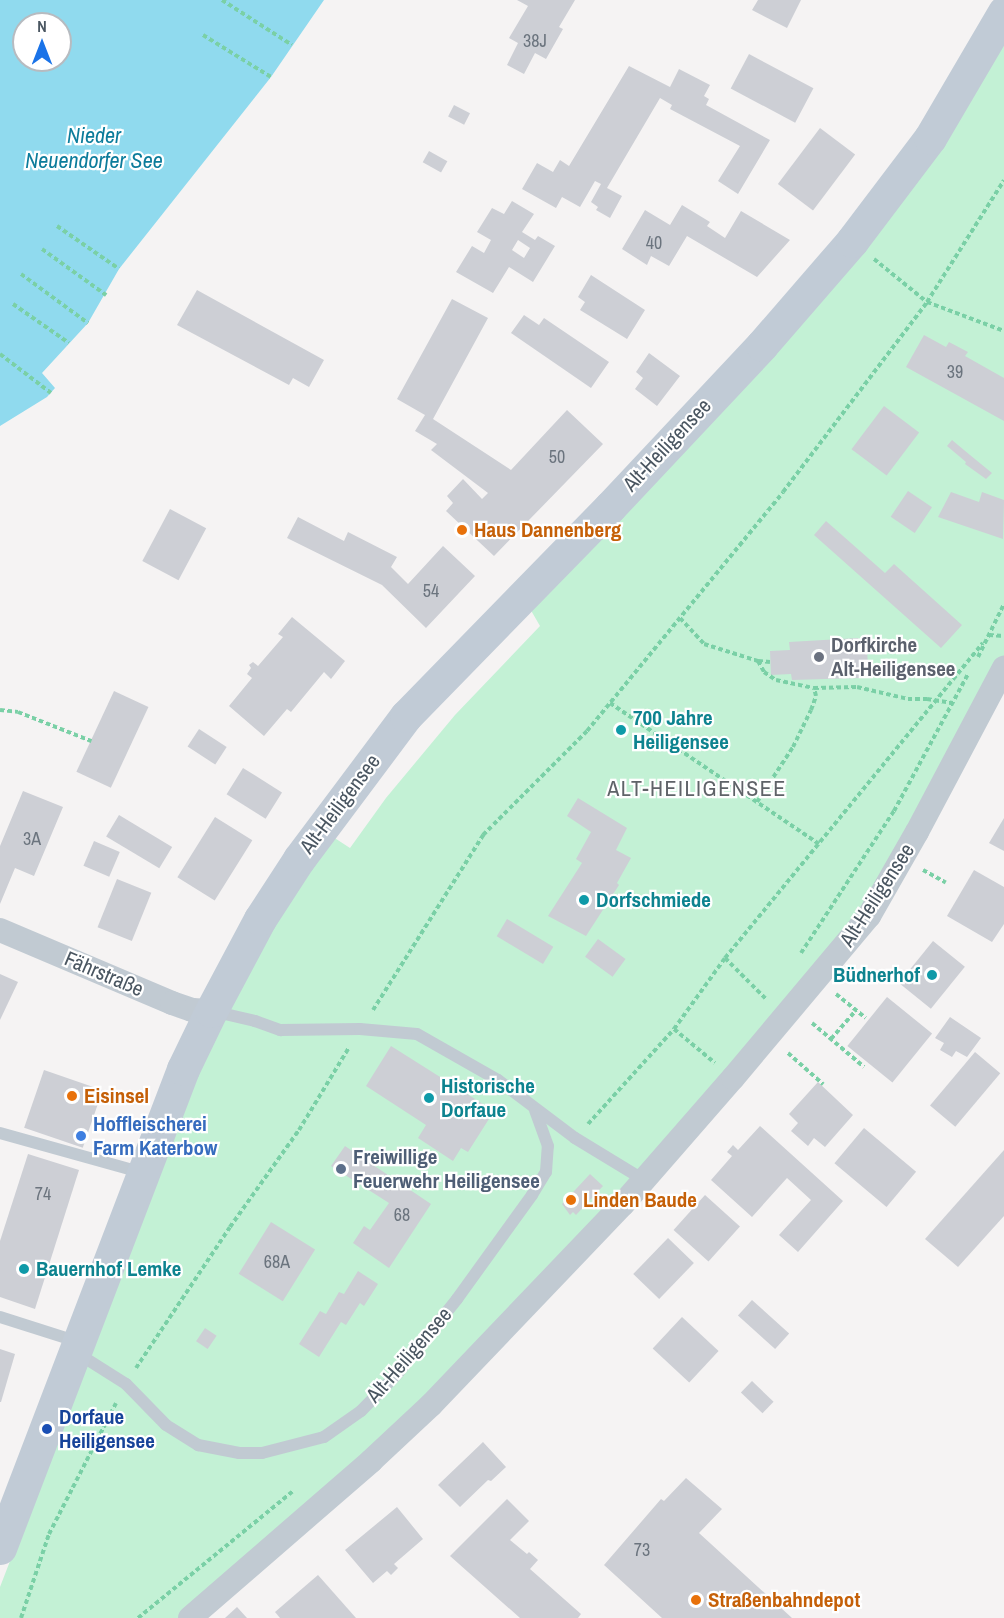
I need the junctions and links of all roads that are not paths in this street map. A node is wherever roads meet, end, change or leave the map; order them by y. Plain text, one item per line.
1 (1004, 12) edge
2 (1004, 668) edge
3 (0, 930) edge
4 (211, 1011) junction
5 (535, 1110) junction
6 (0, 1133) edge
7 (145, 1174) junction
8 (644, 1180) junction
9 (0, 1317) edge
10 (77, 1347) junction
11 (0, 1548) edge
12 (190, 1618) edge

1 - 4 main road, Alt-Heiligensee
2 - 8 street, Alt-Heiligensee
3 - 4 street, Fährstraße
4 - 5 lane
4 - 7 main road, Alt-Heiligensee
5 - 8 lane
5 - 10 lane, Alt-Heiligensee
6 - 7 lane
7 - 10 main road, Alt-Heiligensee
8 - 12 street, Alt-Heiligensee
9 - 10 lane
10 - 11 main road, Alt-Heiligensee

